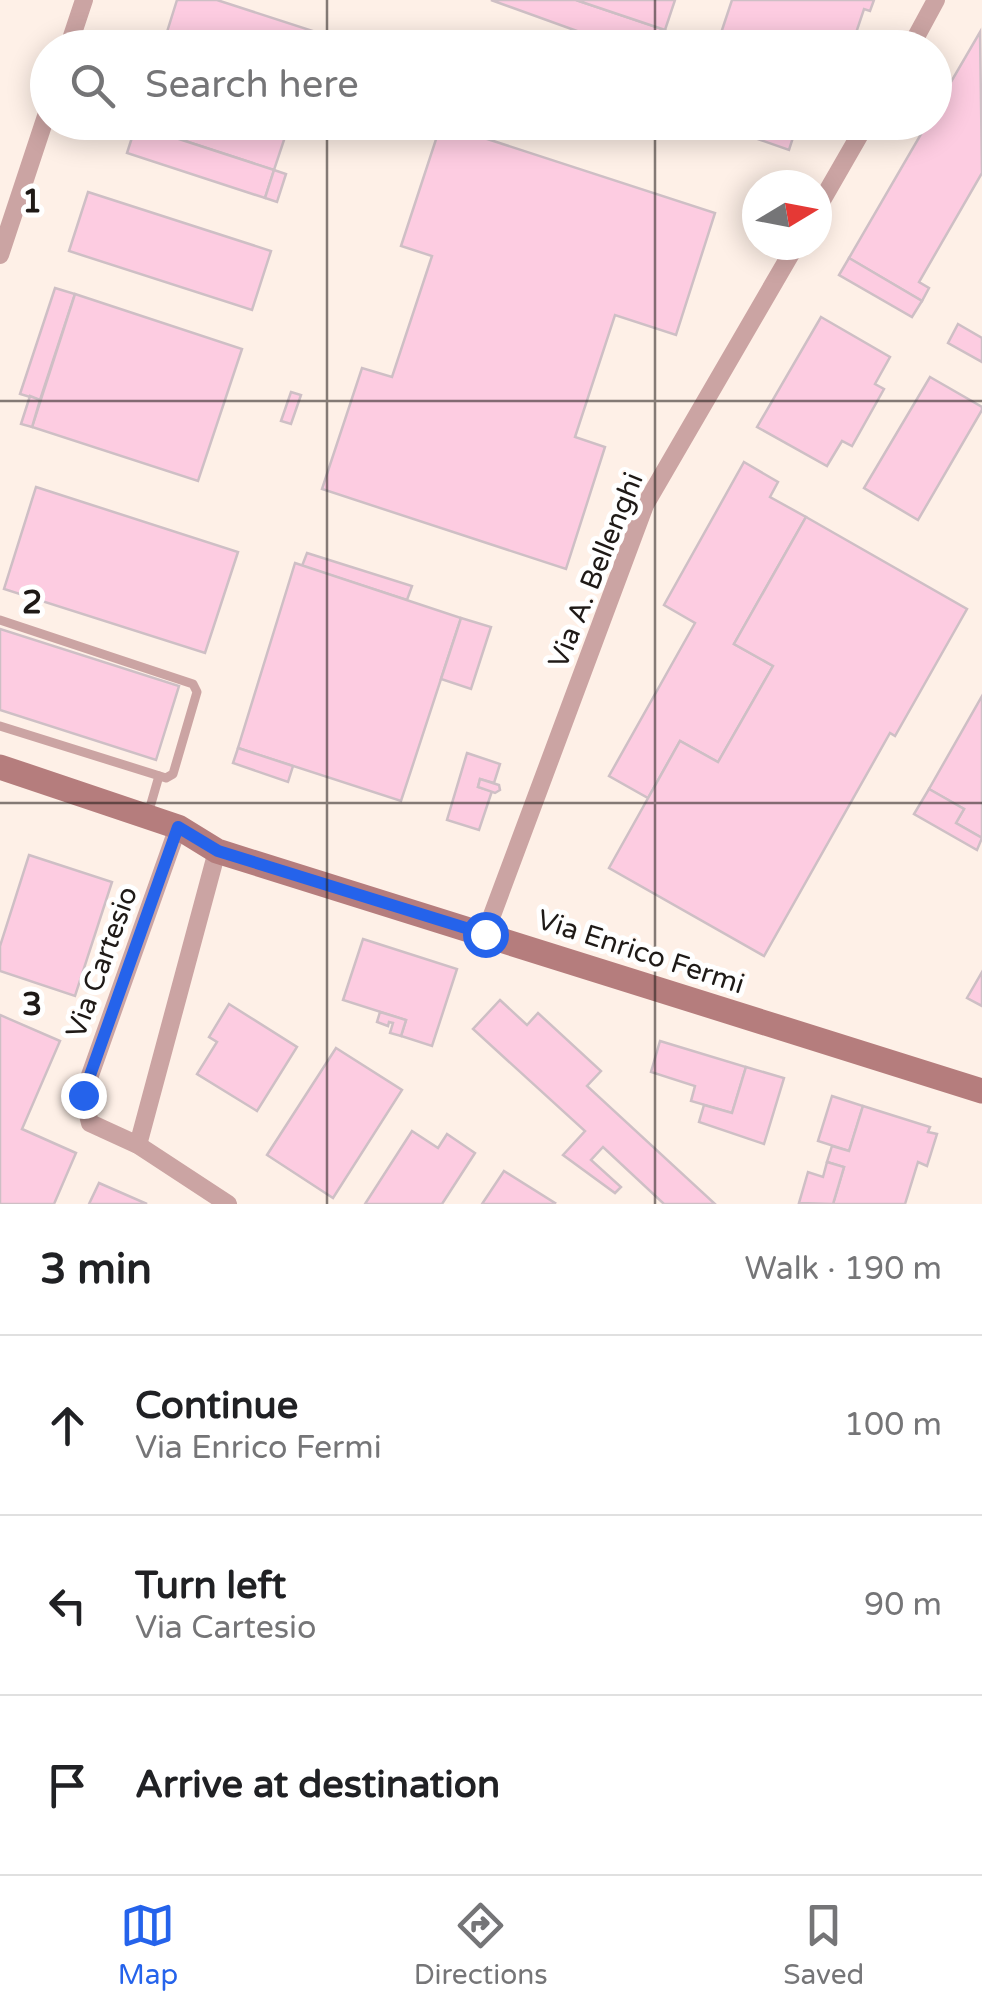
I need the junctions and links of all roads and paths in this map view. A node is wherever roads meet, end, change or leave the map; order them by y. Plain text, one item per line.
1 (84, 0) edge
2 (936, 0) edge
3 (74, 30) edge
4 (920, 30) edge
5 (38, 140) edge
6 (857, 140) edge
7 (832, 183) edge
8 (0, 255) edge
9 (787, 260) edge
10 (0, 620) edge
11 (0, 726) edge
12 (0, 768) edge
13 (159, 776) junction
14 (148, 817) junction
15 (178, 827) junction
16 (218, 851) junction
17 (485, 934) junction
18 (982, 1091) edge
19 (138, 1146) junction
20 (228, 1204) edge

1 - 3 street
2 - 4 street
5 - 8 street
6 - 7 street
9 - 17 street, Via A. Bellenghi
10 - 13 lane
11 - 13 lane
12 - 14 street, Via Enrico Fermi
13 - 14 lane
14 - 15 street, Via Enrico Fermi
15 - 16 street, Via Enrico Fermi
15 - 19 street, Via Cartesio
16 - 17 street, Via Enrico Fermi
16 - 19 street
17 - 18 street, Via Enrico Fermi
19 - 20 street, Via Cartesio

